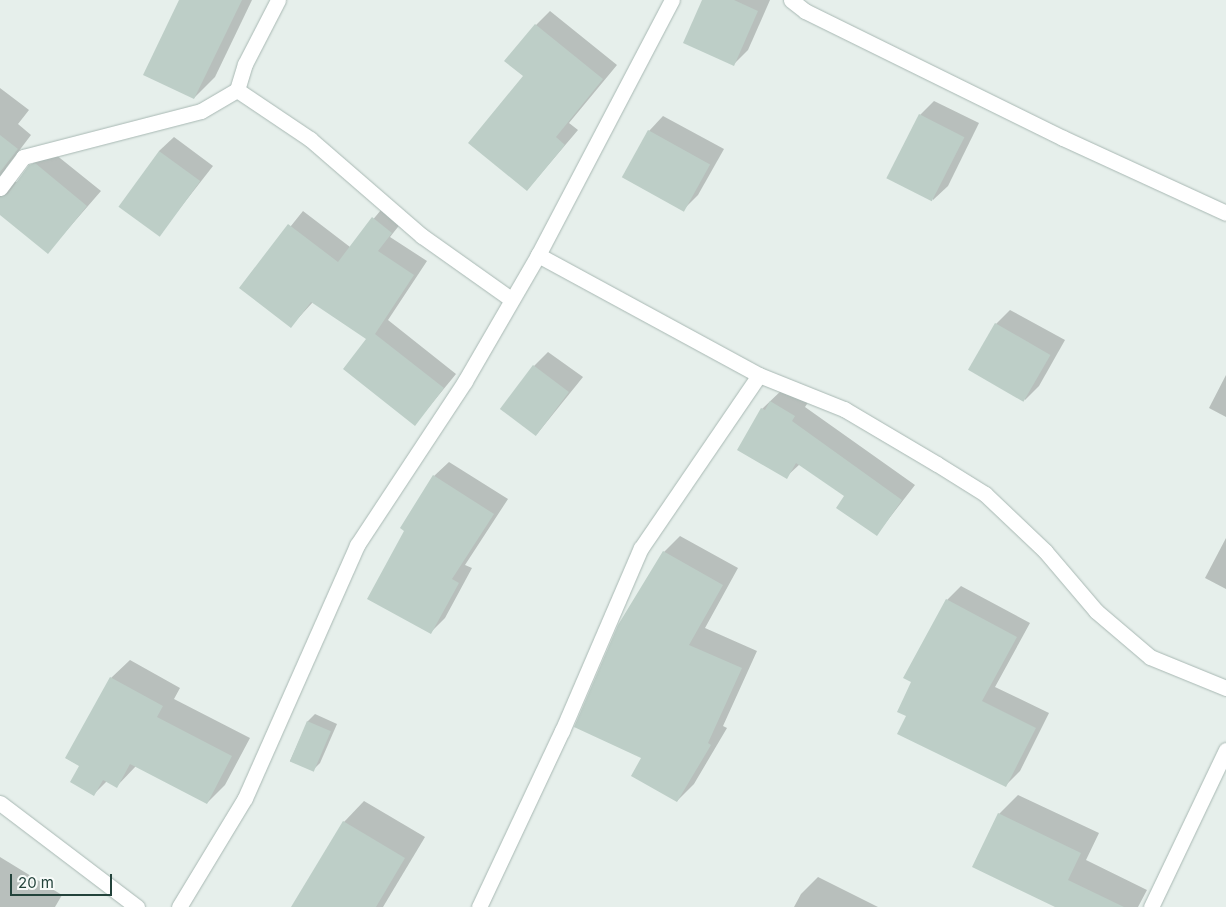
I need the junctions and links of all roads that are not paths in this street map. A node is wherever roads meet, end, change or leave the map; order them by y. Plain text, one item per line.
1 (278, 0) edge
2 (672, 0) edge
3 (792, 0) edge
4 (237, 90) junction
5 (0, 188) edge
6 (1226, 213) edge
7 (538, 254) junction
8 (511, 299) junction
9 (759, 375) junction
10 (1226, 688) edge
11 (1226, 750) edge
12 (0, 803) edge
13 (137, 907) edge
14 (179, 907) edge
15 (479, 907) edge
16 (1151, 907) edge

1 - 4 street
2 - 7 street
3 - 6 street
4 - 5 street
4 - 8 street
7 - 8 street
7 - 9 street
8 - 14 street
9 - 10 street
9 - 15 street
11 - 16 street
12 - 13 street

